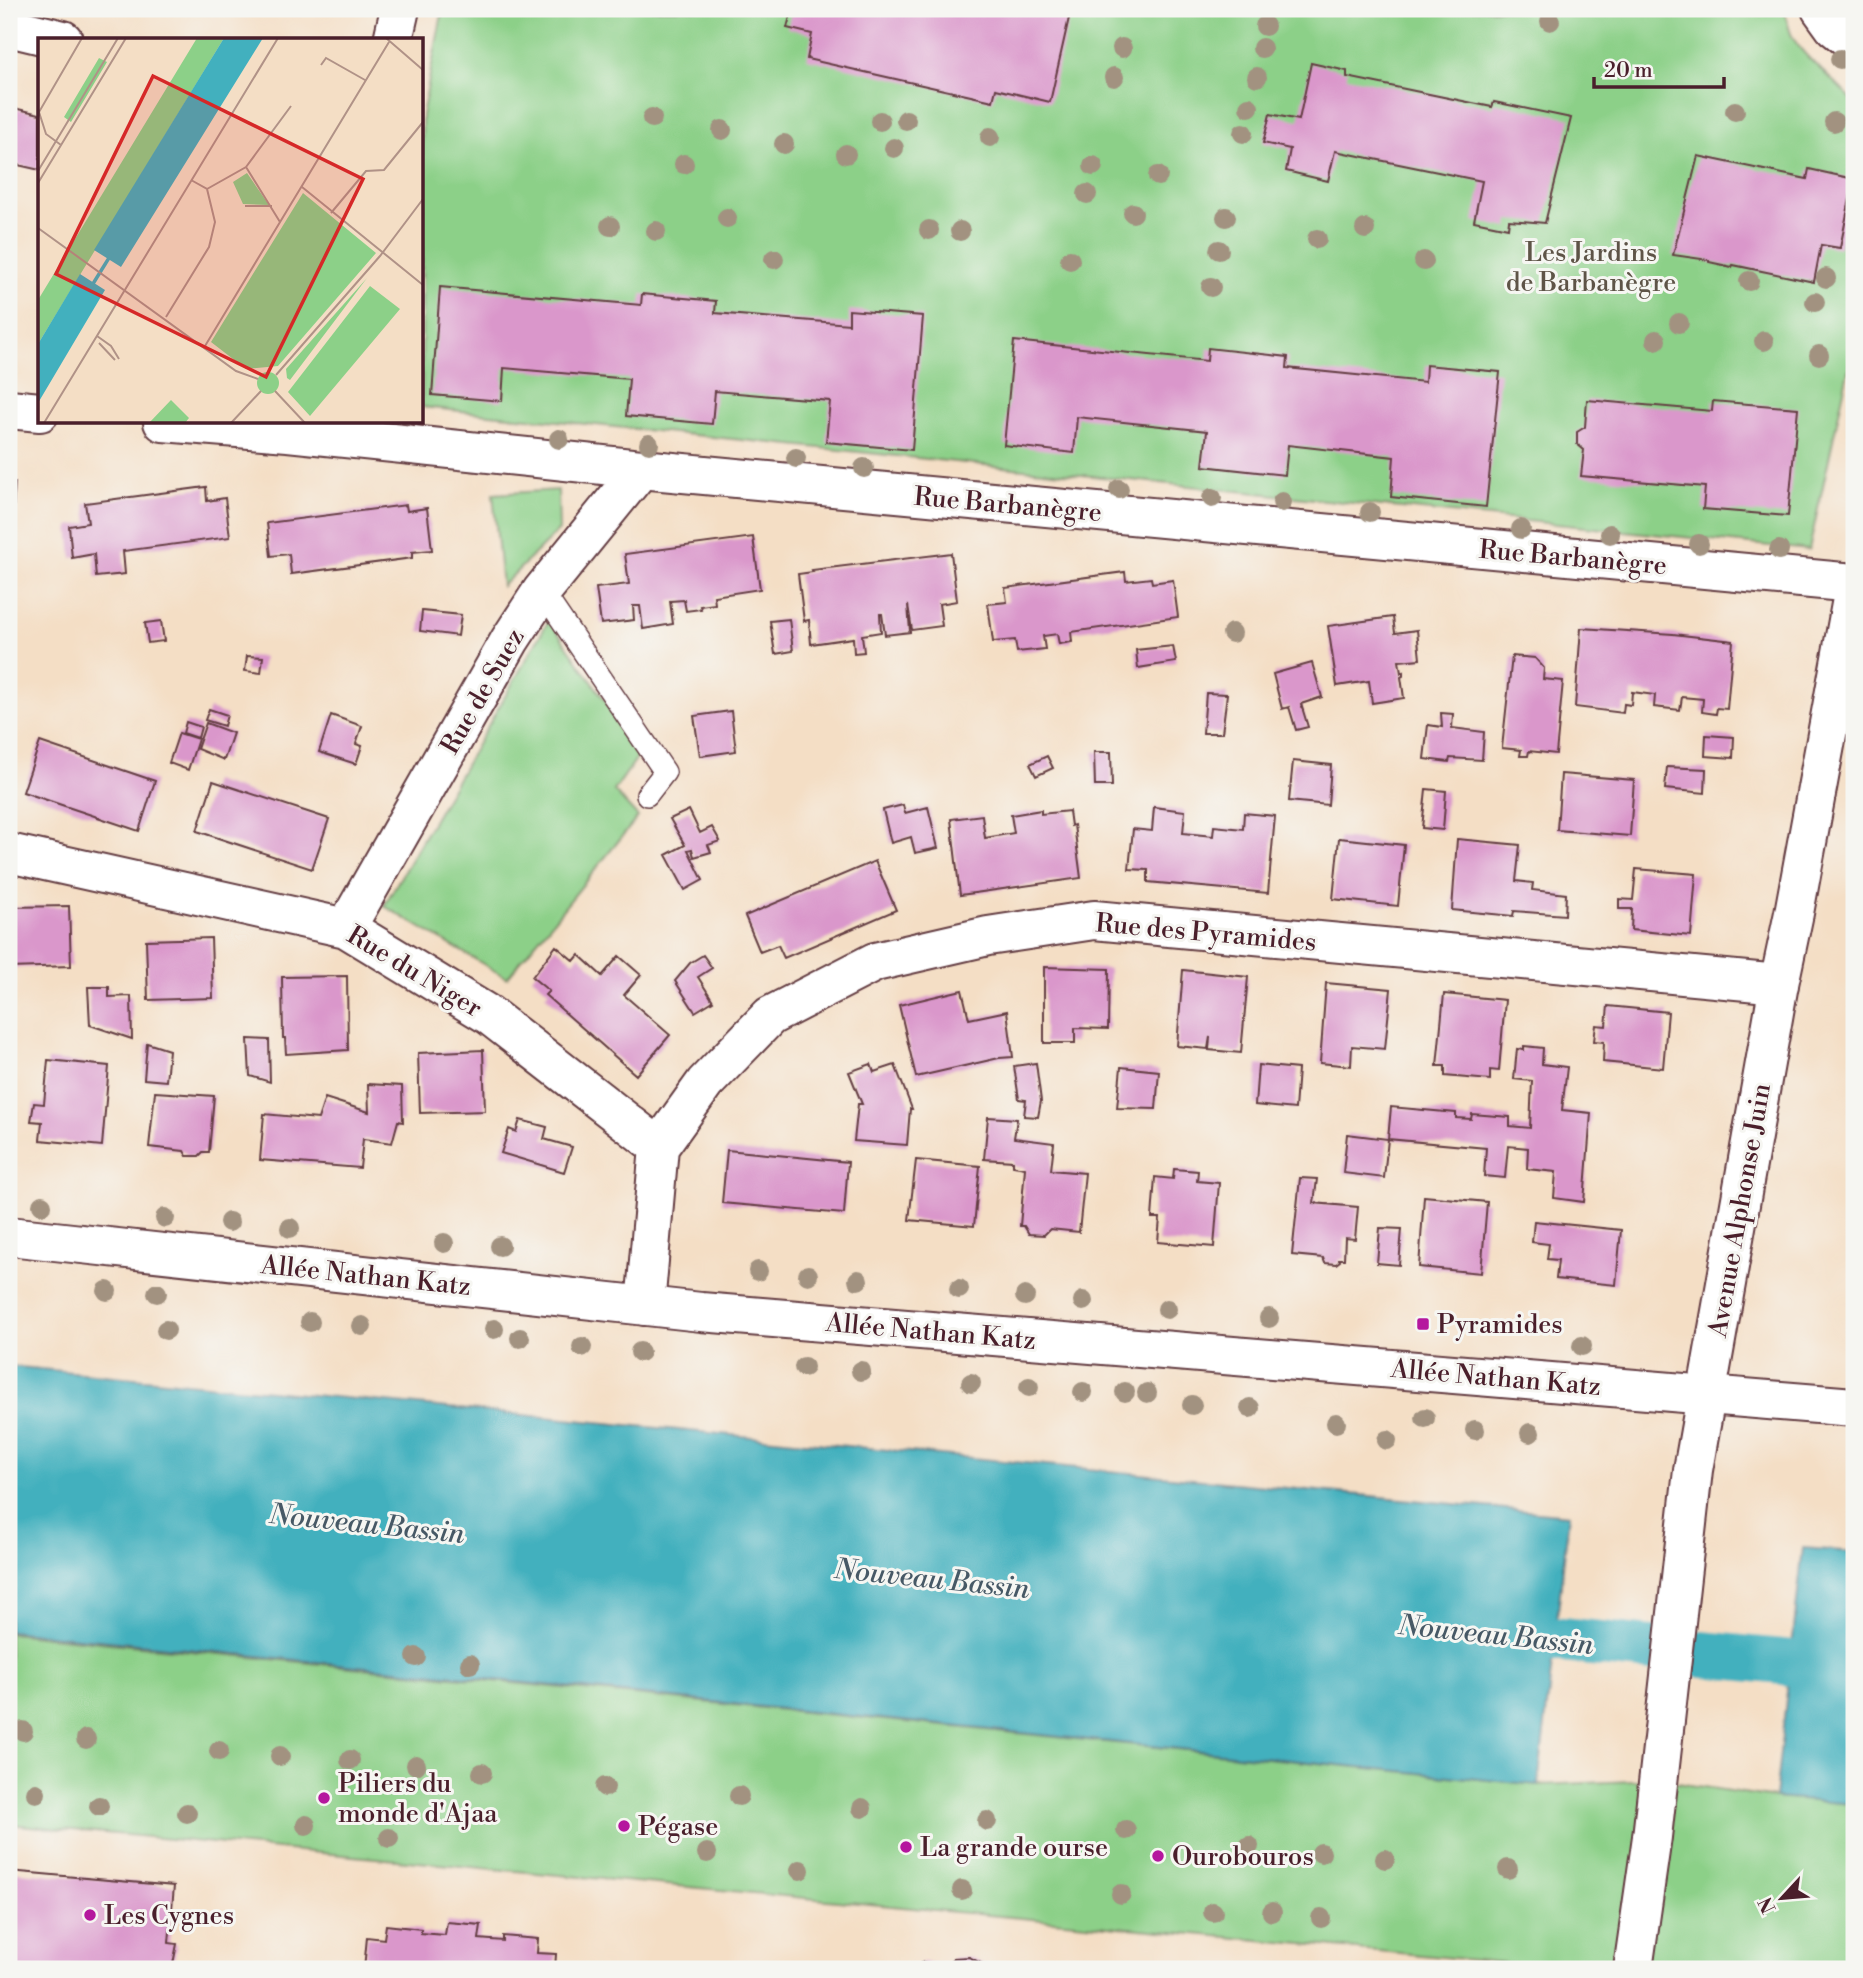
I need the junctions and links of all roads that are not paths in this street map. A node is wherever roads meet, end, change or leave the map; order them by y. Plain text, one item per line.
1 (400, 9) edge
2 (1821, 9) edge
3 (9, 27) edge
4 (55, 38) edge
5 (394, 38) edge
6 (1854, 43) edge
7 (9, 409) edge
8 (38, 412) edge
9 (213, 424) edge
10 (289, 427) edge
11 (641, 469) junction
12 (1854, 585) edge
13 (542, 591) junction
14 (647, 795) dead end
15 (9, 853) edge
16 (346, 928) junction
17 (1779, 984) junction
18 (659, 1147) junction
19 (9, 1236) edge
20 (645, 1307) junction
21 (1706, 1394) junction
22 (1854, 1407) edge
23 (1633, 1969) edge

1 - 5 street
2 - 6 street
3 - 4 street
7 - 8 street
9 - 10 street, Rue Barbanègre
10 - 11 street, Rue Barbanègre
11 - 12 street, Rue Barbanègre
11 - 13 street, Rue de Suez
12 - 17 street, Avenue Alphonse Juin
13 - 14 lane
13 - 16 street, Rue de Suez
15 - 16 street, Rue du Niger
16 - 18 street, Rue du Niger
17 - 18 street, Rue des Pyramides
17 - 21 street, Avenue Alphonse Juin
18 - 20 street
19 - 20 street, Allée Nathan Katz
20 - 21 street, Allée Nathan Katz
21 - 22 street, Allée Nathan Katz
21 - 23 street, Avenue Alphonse Juin

